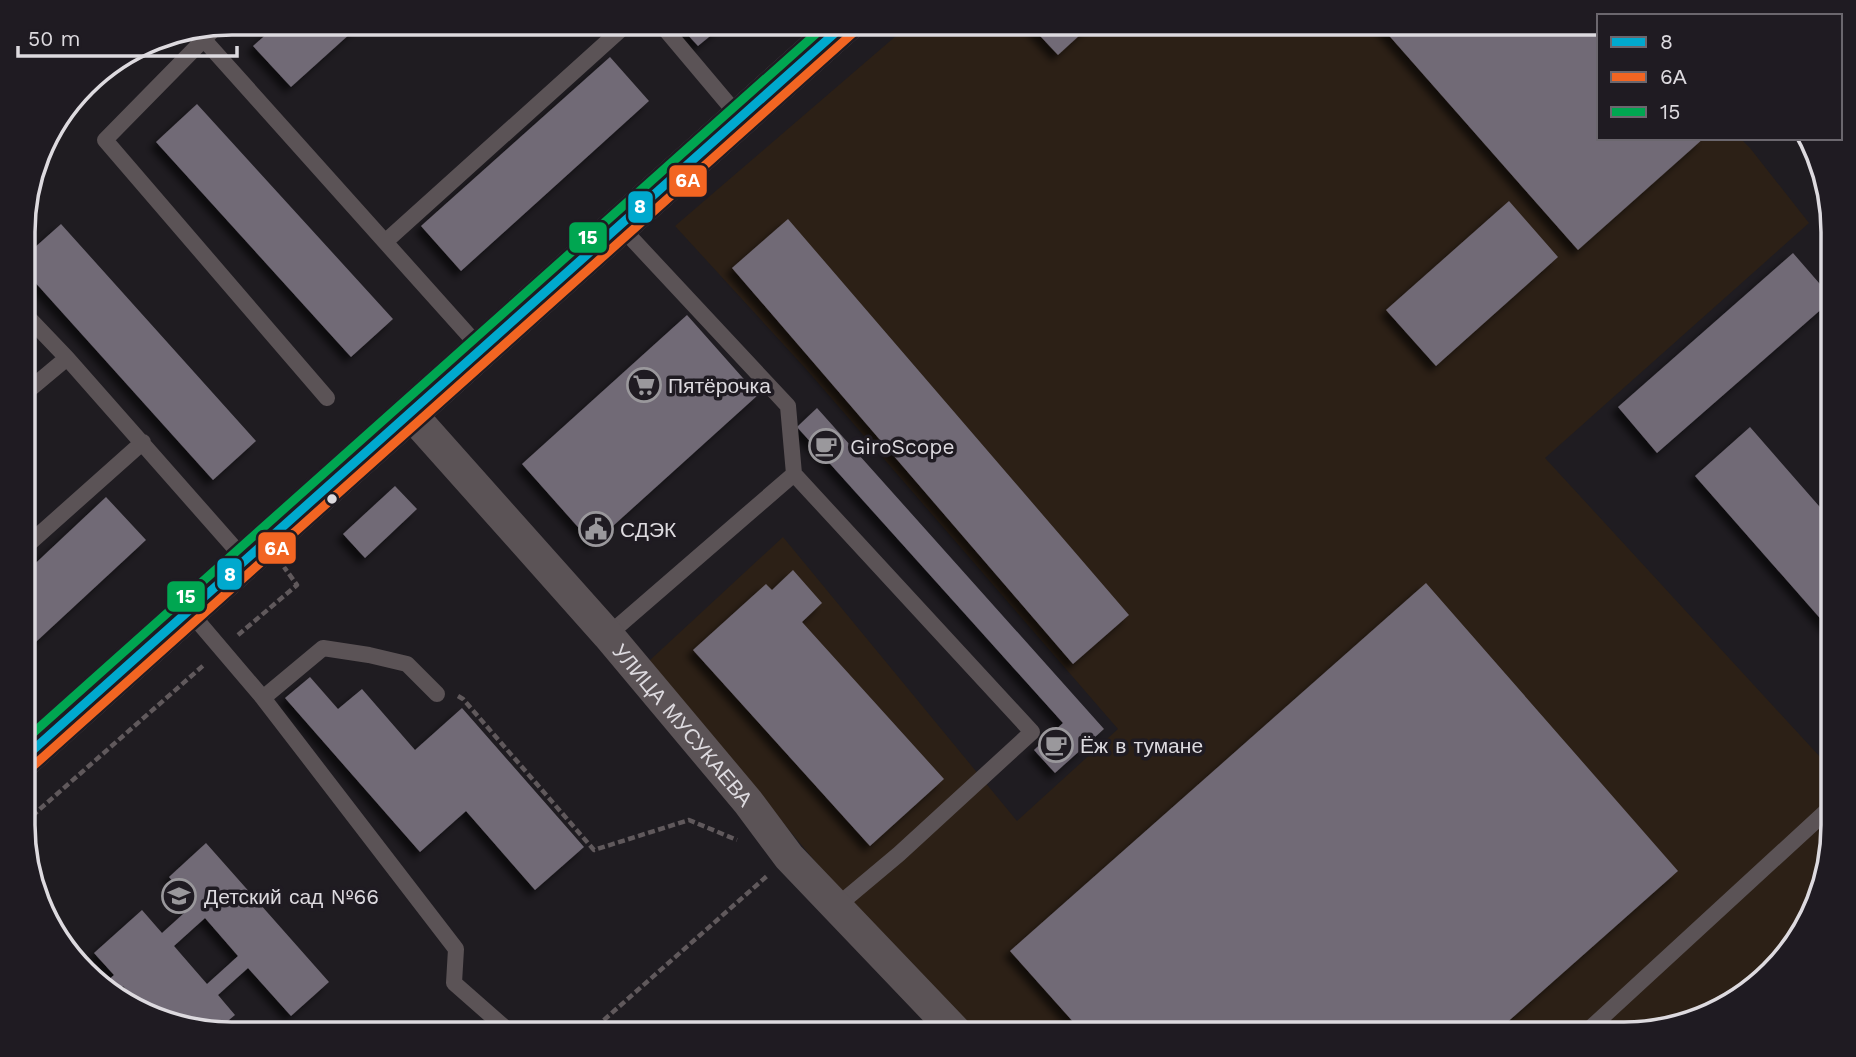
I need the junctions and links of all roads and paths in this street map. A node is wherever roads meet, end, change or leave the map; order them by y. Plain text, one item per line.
1 (615, 35) edge
2 (670, 35) edge
3 (833, 35) edge
4 (202, 38) edge
5 (195, 39) edge
6 (740, 118) junction
7 (620, 226) junction
8 (385, 242) junction
9 (35, 325) edge
10 (482, 350) junction
11 (67, 358) junction
12 (35, 385) edge
13 (327, 398) dead end
14 (411, 414) junction
15 (143, 442) junction
16 (794, 474) junction
17 (35, 538) edge
18 (263, 562) junction
19 (189, 611) junction
20 (608, 635) junction
21 (221, 649) junction
22 (437, 694) joint
23 (263, 698) junction
24 (35, 748) edge
25 (35, 813) edge
26 (1821, 816) edge
27 (785, 860) junction
28 (837, 906) junction
29 (498, 1022) edge
30 (603, 1022) edge
31 (947, 1022) edge
32 (1597, 1022) edge

1 - 8 lane
2 - 6 lane
3 - 6 street
4 - 8 lane
5 - 13 lane
6 - 7 street
7 - 10 street
7 - 16 lane
8 - 10 lane
9 - 11 lane
10 - 14 street
11 - 12 lane
11 - 15 lane
14 - 18 street
14 - 20 street, УЛИЦА МУСУКАЕВА
15 - 17 lane
15 - 18 lane
16 - 20 lane
16 - 28 lane
18 - 19 street
18 - 21 path
19 - 21 lane
19 - 24 street
20 - 27 street, УЛИЦА МУСУКАЕВА
21 - 23 lane
21 - 25 path
22 - 23 lane
22 - 27 path
23 - 29 lane
26 - 32 lane
27 - 28 street, УЛИЦА МУСУКАЕВА
27 - 30 path
28 - 31 street, УЛИЦА МУСУКАЕВА

